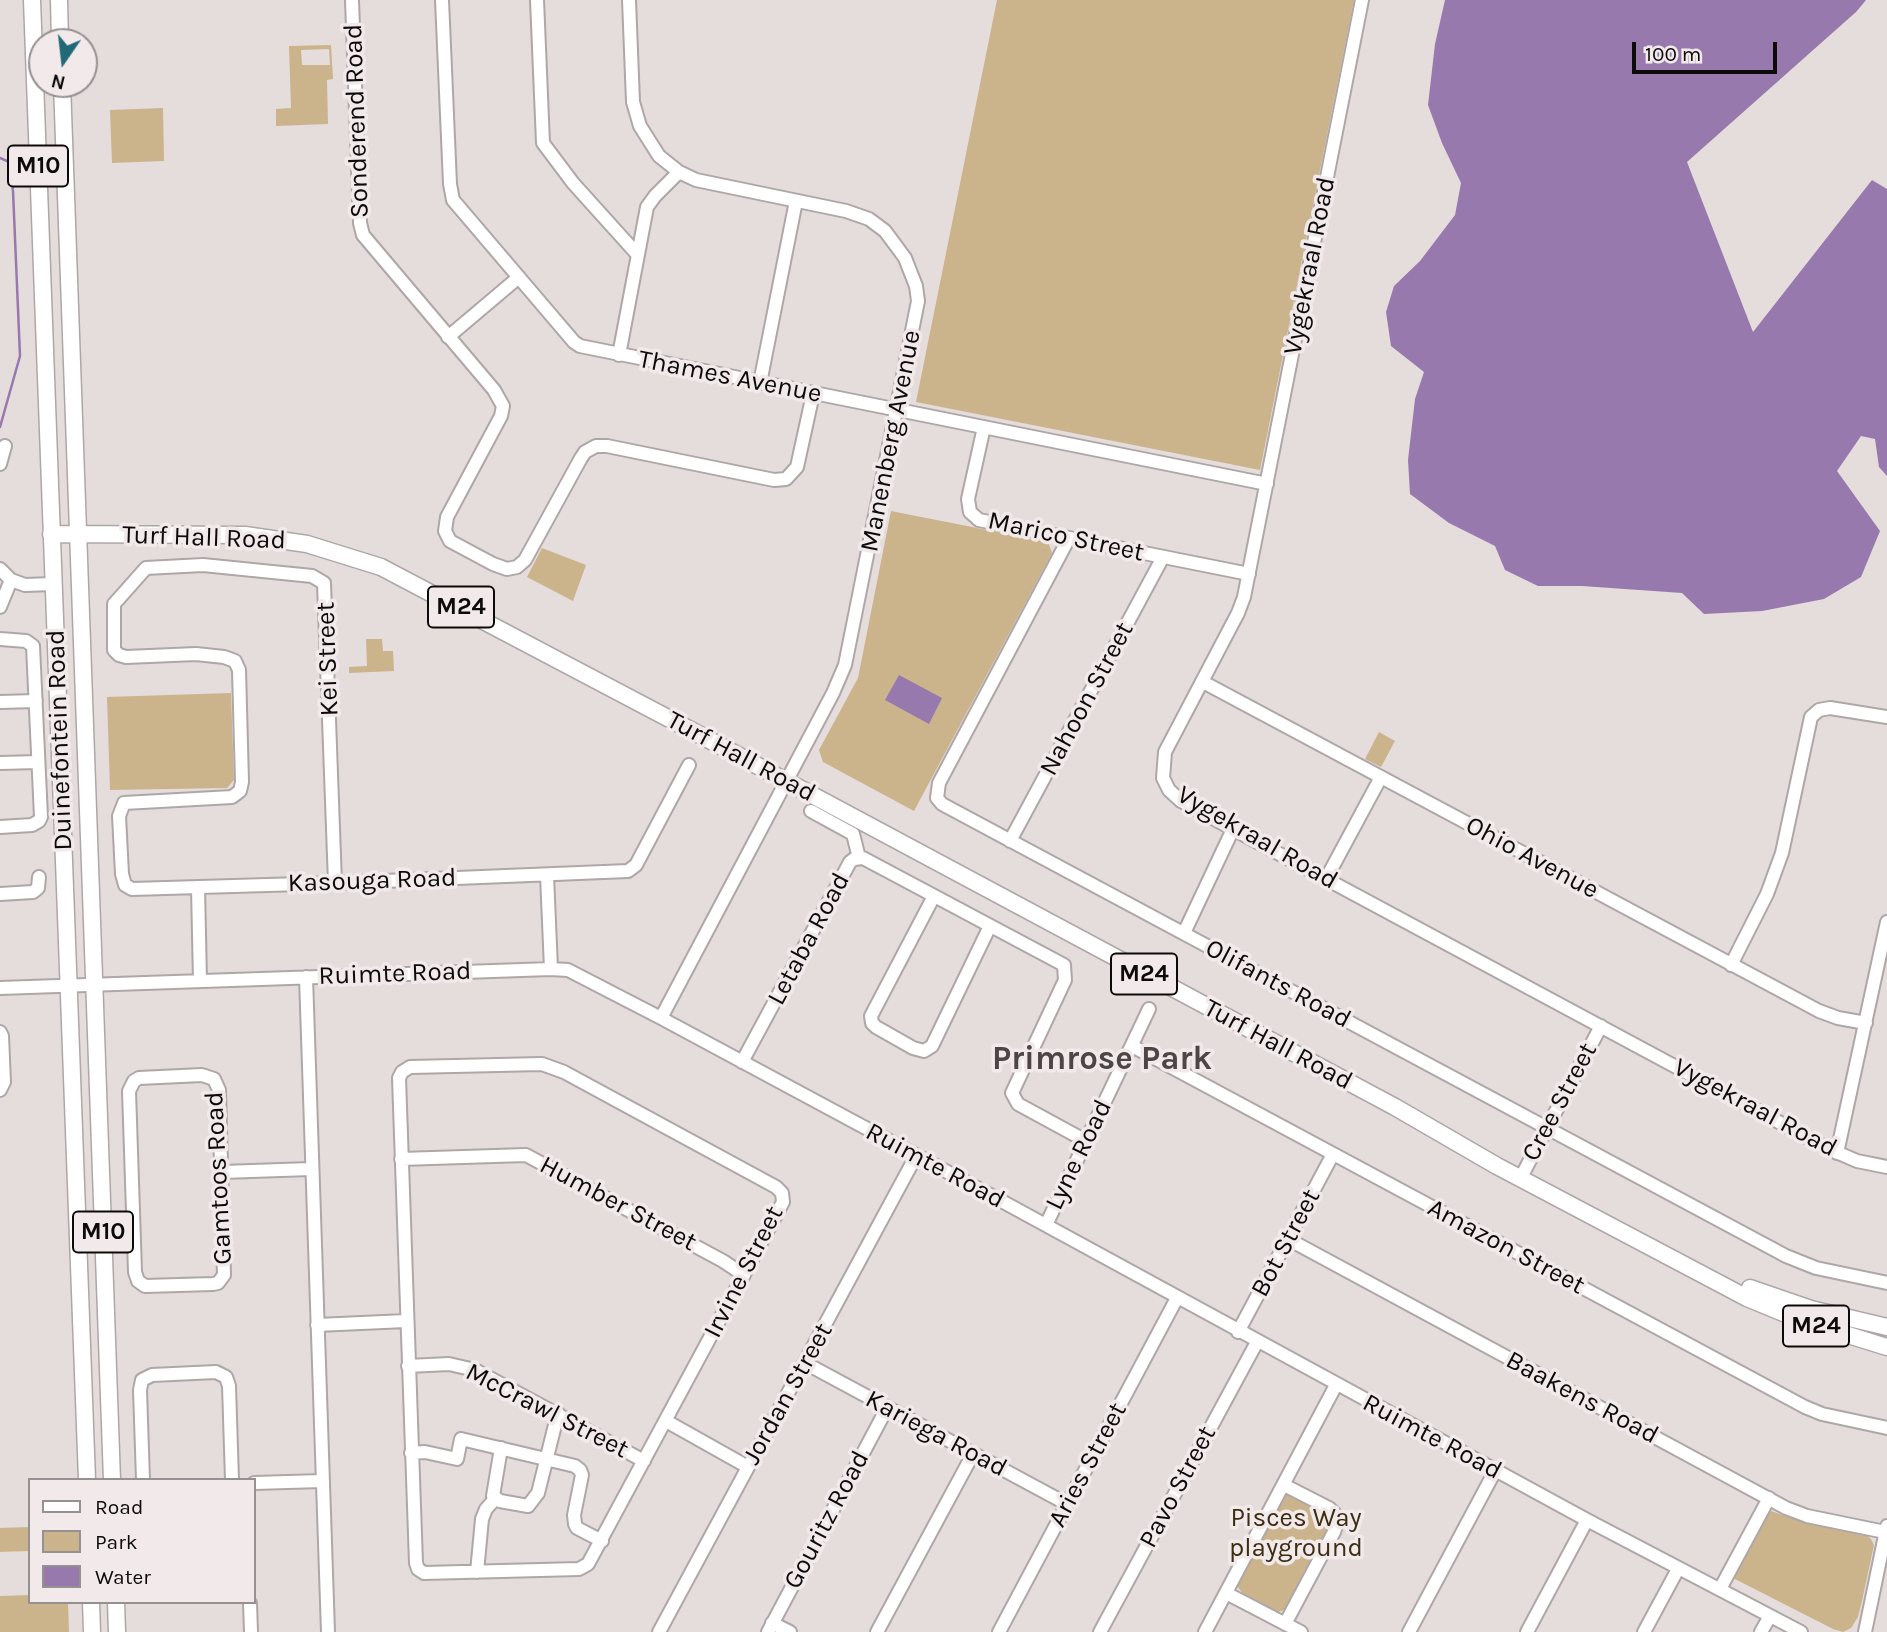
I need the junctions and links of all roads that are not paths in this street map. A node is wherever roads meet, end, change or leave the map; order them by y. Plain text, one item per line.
1 (32, 0) edge
2 (59, 0) edge
3 (352, 0) edge
4 (442, 0) edge
5 (537, 0) edge
6 (629, 0) edge
7 (1362, 0) edge
8 (60, 28) edge
9 (63, 98) edge
10 (679, 172) junction
11 (796, 201) junction
12 (637, 254) junction
13 (519, 277) junction
14 (448, 337) junction
15 (619, 355) junction
16 (760, 383) junction
17 (813, 394) junction
18 (897, 410) junction
19 (984, 427) junction
20 (5, 446) dead end
21 (0, 464) edge
22 (1267, 484) junction
23 (51, 534) junction
24 (79, 534) junction
25 (1069, 538) junction
26 (1163, 557) junction
27 (0, 569) edge
28 (1249, 574) junction
29 (11, 580) junction
30 (52, 584) junction
31 (0, 607) edge
32 (0, 639) edge
33 (1203, 682) junction
34 (36, 701) junction
35 (0, 702) edge
36 (1887, 717) edge
37 (38, 762) junction
38 (0, 763) edge
39 (690, 765) dead end
40 (1381, 777) junction
41 (786, 781) junction
42 (811, 811) dead end
43 (0, 827) edge
44 (1233, 829) junction
45 (1010, 841) junction
46 (859, 858) junction
47 (547, 875) junction
48 (38, 877) dead end
49 (1326, 879) junction
50 (335, 883) junction
51 (125, 885) joint
52 (198, 887) junction
53 (0, 894) edge
54 (934, 896) junction
55 (1887, 922) edge
56 (990, 926) junction
57 (1184, 933) junction
58 (1731, 965) junction
59 (551, 969) junction
60 (306, 978) junction
61 (200, 981) junction
62 (94, 985) junction
63 (70, 986) junction
64 (0, 988) edge
65 (1149, 1009) dead end
66 (661, 1018) junction
67 (1866, 1023) junction
68 (1601, 1026) junction
69 (0, 1032) edge
70 (1132, 1046) junction
71 (743, 1062) junction
72 (0, 1090) edge
73 (1546, 1128) junction
74 (1086, 1141) junction
75 (1837, 1153) junction
76 (1334, 1154) junction
77 (916, 1156) junction
78 (401, 1159) junction
79 (1887, 1167) edge
80 (311, 1169) junction
81 (222, 1172) junction
82 (1522, 1174) junction
83 (1046, 1225) junction
84 (1288, 1239) junction
85 (744, 1275) junction
86 (1887, 1283) edge
87 (1177, 1298) junction
88 (406, 1321) junction
89 (317, 1325) junction
90 (1887, 1327) edge
91 (1238, 1332) junction
92 (1257, 1342) junction
93 (1887, 1346) edge
94 (805, 1363) junction
95 (408, 1366) junction
96 (1336, 1385) junction
97 (887, 1408) junction
98 (558, 1413) junction
99 (666, 1421) junction
100 (1887, 1428) edge
101 (501, 1448) junction
102 (411, 1453) junction
103 (973, 1454) junction
104 (547, 1459) junction
105 (644, 1461) junction
106 (748, 1467) junction
107 (1495, 1471) junction
108 (87, 1478) edge
109 (112, 1478) edge
110 (143, 1478) edge
111 (232, 1478) edge
112 (322, 1481) junction
113 (256, 1483) edge
114 (1284, 1485) junction
115 (1769, 1498) junction
116 (495, 1499) junction
117 (1067, 1504) junction
118 (1587, 1520) junction
119 (1886, 1528) edge
120 (601, 1541) junction
121 (1678, 1569) junction
122 (477, 1572) junction
123 (1881, 1588) edge
124 (1720, 1589) junction
125 (1226, 1593) junction
126 (91, 1604) edge
127 (116, 1604) edge
128 (250, 1604) edge
129 (1770, 1616) junction
130 (1285, 1624) junction
131 (1866, 1627) edge
132 (770, 1628) edge
133 (92, 1632) edge
134 (117, 1632) edge
135 (251, 1632) edge
136 (328, 1632) edge
137 (659, 1632) edge
138 (790, 1632) edge
139 (877, 1632) edge
140 (999, 1632) edge
141 (1100, 1632) edge
142 (1205, 1632) edge
143 (1301, 1632) edge
144 (1409, 1632) edge
145 (1527, 1632) edge
146 (1644, 1632) edge
147 (1761, 1632) edge
148 (1801, 1632) edge
149 (1857, 1632) edge

1 - 23 main road, Duinefontein Road / M10
2 - 8 main road
3 - 14 street, Sonderend Road
4 - 13 street, Thames Avenue
5 - 12 street
6 - 10 street, Manenberg Avenue
7 - 22 street, Vygekraal Road
9 - 24 main road, Duinefontein Road / M10
10 - 11 street, Manenberg Avenue
10 - 12 street
11 - 16 street
11 - 18 street, Manenberg Avenue
12 - 15 street
13 - 14 street
13 - 15 street, Thames Avenue
14 - 17 street, Sonderend Road
15 - 16 street, Thames Avenue
16 - 17 street, Thames Avenue
17 - 18 street, Thames Avenue
18 - 19 street, Thames Avenue
18 - 41 street, Manenberg Avenue
19 - 22 street, Thames Avenue
19 - 25 street, Marico Street
20 - 21 street
22 - 28 street, Vygekraal Road
23 - 24 main road, Turf Hall Road / M24
23 - 30 main road, Duinefontein Road / M10
24 - 41 main road, Turf Hall Road / M24
24 - 62 main road, Duinefontein Road / M10
25 - 26 street, Marico Street
25 - 45 street, Olifants Road
26 - 28 street, Marico Street
26 - 45 street, Nahoon Street
27 - 29 street
28 - 33 street, Vygekraal Road
29 - 30 street
29 - 31 street
30 - 63 main road, Duinefontein Road / M10
32 - 34 street
33 - 40 street, Ohio Avenue
33 - 44 street, Vygekraal Road
34 - 35 street
34 - 37 street
36 - 58 street
37 - 38 street
37 - 43 street
39 - 47 street, Kasouga Road
40 - 49 street
40 - 58 street, Ohio Avenue
41 - 66 street, Manenberg Avenue
41 - 82 main road, Turf Hall Road / M24
42 - 46 street
44 - 49 street, Vygekraal Road
44 - 57 street
45 - 57 street, Olifants Road
46 - 54 street, Letaba Road
46 - 71 street, Letaba Road
47 - 50 street, Kasouga Road
47 - 59 street
48 - 53 street
49 - 68 street, Vygekraal Road
50 - 51 street, Kei Street
50 - 52 street, Kasouga Road
51 - 52 street, Kasouga Road
52 - 61 street
54 - 56 street, Letaba Road
54 - 56 street
55 - 67 street
56 - 74 street, Letaba Road
57 - 73 street, Olifants Road
58 - 67 street, Ohio Avenue
59 - 60 street, Ruimte Road
59 - 66 street, Ruimte Road
60 - 61 street, Ruimte Road
60 - 80 street
61 - 62 street, Ruimte Road
62 - 63 street, Ruimte Road
62 - 109 main road, Duinefontein Road / M10
63 - 64 street, Ruimte Road
63 - 108 main road, Duinefontein Road / M10
65 - 70 street, Lyne Road
66 - 71 street, Ruimte Road
67 - 75 street
68 - 73 street, Cree Street
68 - 75 street, Vygekraal Road
69 - 72 street
70 - 74 street, Lyne Road
70 - 76 street, Amazon Street
71 - 77 street, Ruimte Road
73 - 82 street, Cree Street
73 - 86 street, Olifants Road
74 - 83 street, Lyne Road
75 - 79 street, Vygekraal Road
76 - 84 street, Bot Street
76 - 100 street, Amazon Street
77 - 83 street, Ruimte Road
77 - 94 street, Jordan Street
78 - 85 street, Humber Street
78 - 85 street, Irvine Street
78 - 88 street, Irvine Street
80 - 81 street
80 - 89 street
81 - 81 street, Gamtoos Road
82 - 90 main road, Turf Hall Road / M24
82 - 93 main road, Turf Hall Road / M24
83 - 87 street, Ruimte Road
84 - 91 street, Bot Street
84 - 115 street, Baakens Road
85 - 99 street, Irvine Street
87 - 91 street, Ruimte Road
87 - 117 street, Aries Street
88 - 89 street
88 - 95 street, Irvine Street
89 - 112 street
91 - 92 street, Ruimte Road
92 - 96 street, Ruimte Road
92 - 141 street, Pavo Street
94 - 97 street, Kariega Road
94 - 106 street, Jordan Street
95 - 98 street, McCrawl Street
95 - 102 street, Irvine Street
96 - 107 street, Ruimte Road
96 - 114 street
97 - 103 street, Kariega Road
97 - 132 street, Gouritz Road
98 - 104 street
98 - 105 street, McCrawl Street
99 - 105 street, Irvine Street
99 - 106 street
101 - 102 street
101 - 104 street
101 - 116 street
102 - 122 street, Irvine Street
103 - 117 street, Kariega Road
103 - 139 street
104 - 116 street
104 - 120 street
105 - 120 street, Irvine Street
106 - 137 street, Jordan Street
107 - 118 street, Ruimte Road
107 - 144 street
110 - 111 street
112 - 113 street
112 - 136 street
114 - 125 street
114 - 130 street
115 - 119 street, Baakens Road
115 - 124 street
116 - 122 street
117 - 140 street, Aries Street
118 - 121 street, Ruimte Road
118 - 145 street
119 - 123 street
120 - 122 street, Irvine Street
121 - 124 street, Ruimte Road
121 - 146 street
123 - 131 street
124 - 129 street, Ruimte Road
125 - 130 street
125 - 142 street
126 - 133 main road
127 - 134 main road
128 - 135 street
129 - 147 street
129 - 148 street, Ruimte Road
130 - 143 street
131 - 149 street
132 - 138 street

